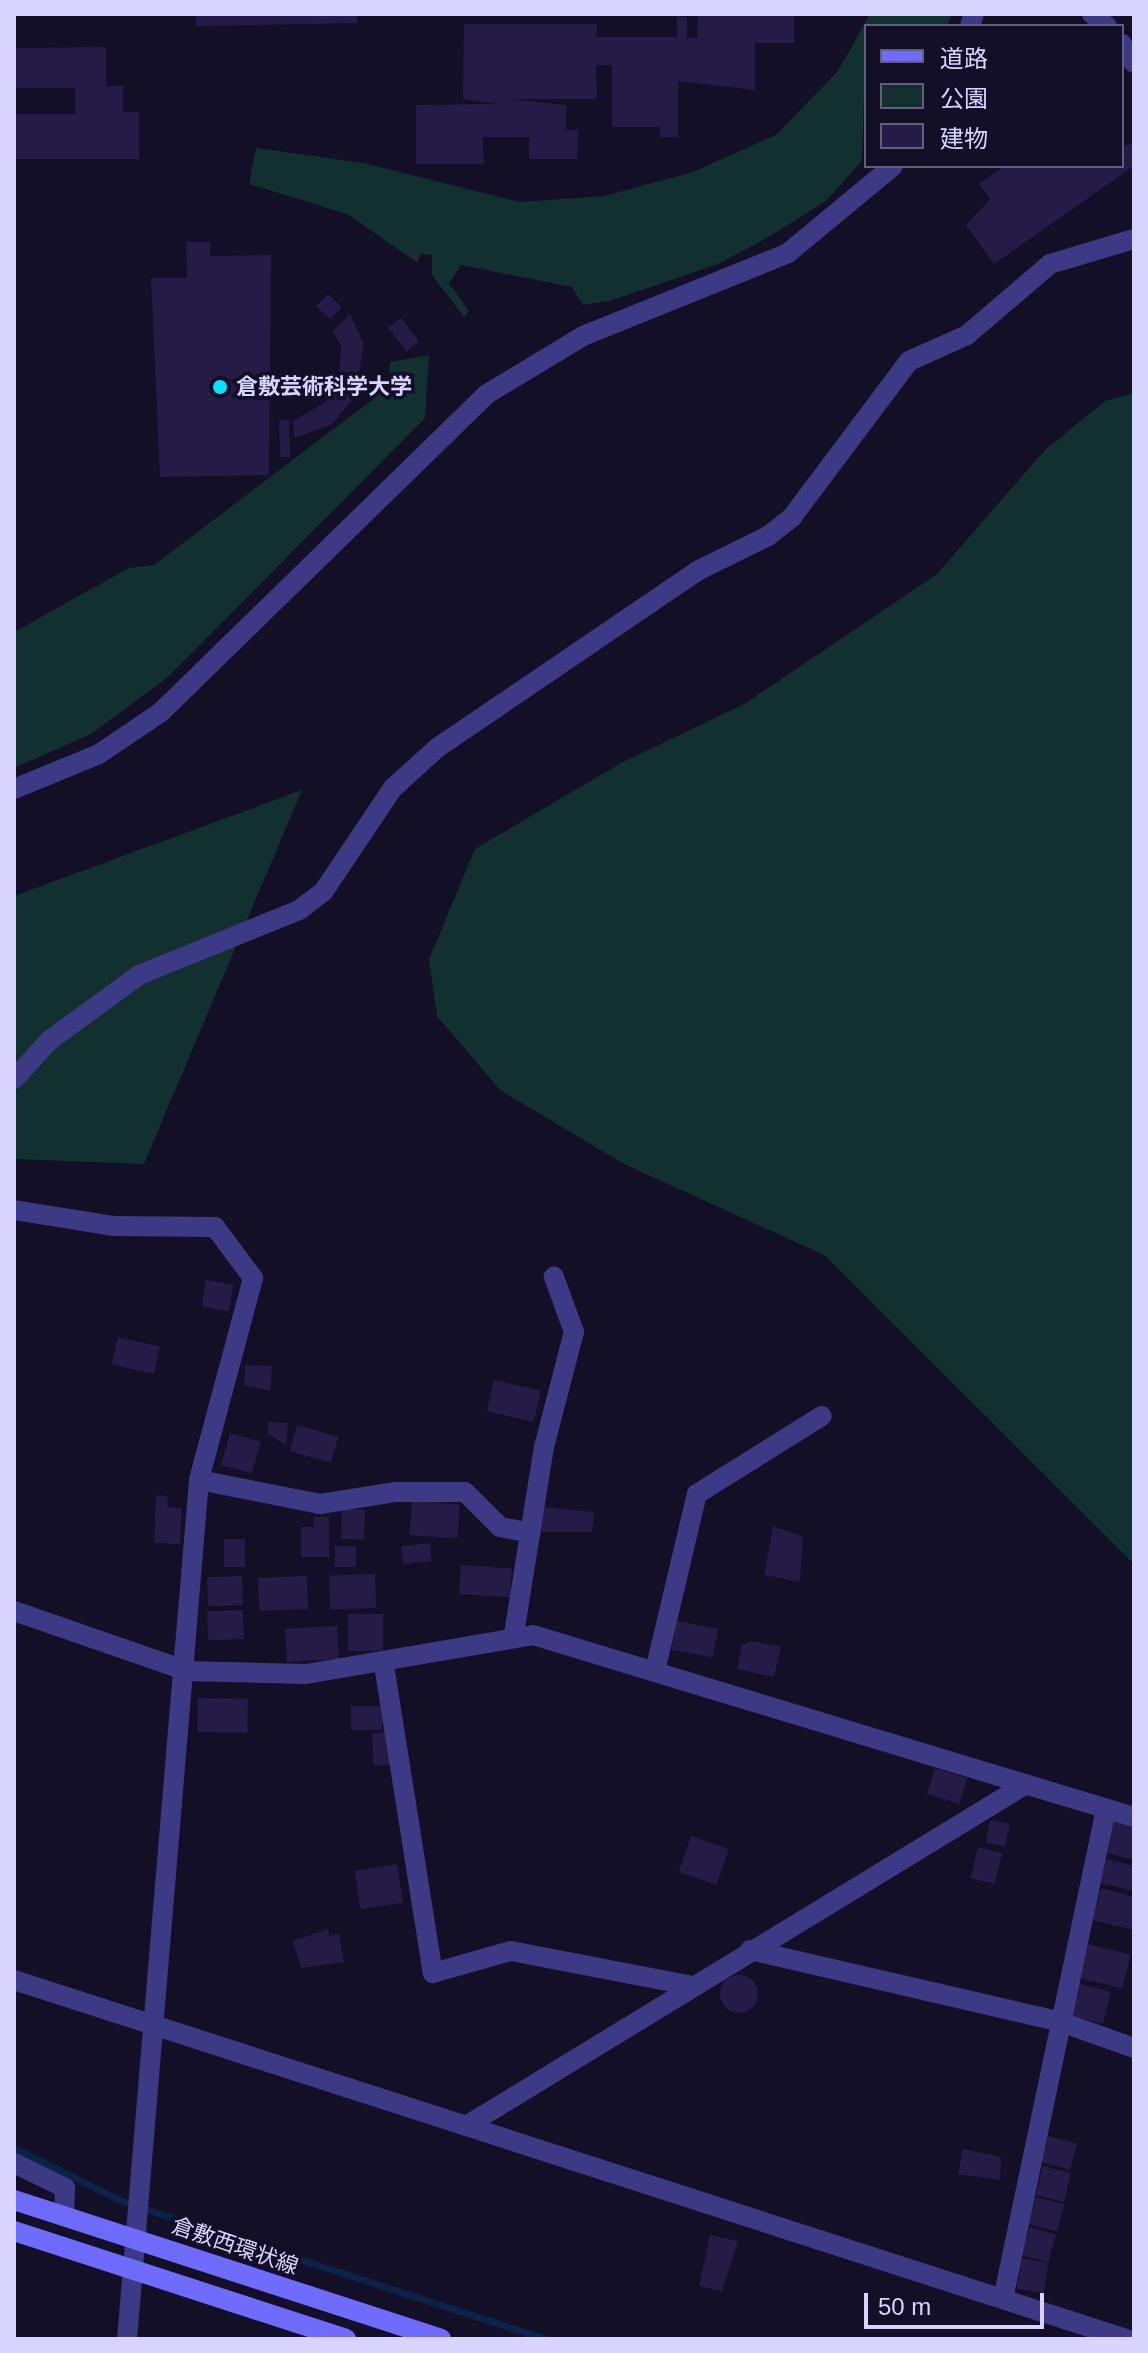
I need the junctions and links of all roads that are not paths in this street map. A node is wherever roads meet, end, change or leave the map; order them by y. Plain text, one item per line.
1 (891, 168) edge
2 (1134, 239) edge
3 (14, 789) edge
4 (14, 1079) edge
5 (14, 1210) edge
6 (554, 1277) dead end
7 (822, 1416) dead end
8 (199, 1480) junction
9 (530, 1533) junction
10 (14, 1611) edge
11 (514, 1634) junction
12 (384, 1665) junction
13 (187, 1671) junction
14 (655, 1671) junction
15 (1026, 1784) junction
16 (1106, 1809) junction
17 (1134, 1817) edge
18 (750, 1950) junction
19 (14, 1980) edge
20 (692, 1986) junction
21 (1061, 2022) junction
22 (157, 2027) junction
23 (1134, 2048) edge
24 (466, 2126) junction
25 (14, 2163) edge
26 (14, 2200) edge
27 (64, 2216) junction
28 (14, 2231) edge
29 (132, 2237) junction
30 (129, 2269) junction
31 (1003, 2299) junction
32 (127, 2339) edge
33 (346, 2339) edge
34 (441, 2339) edge
35 (1126, 2339) edge

1 - 3 street
2 - 4 street
5 - 8 street
6 - 9 street
7 - 14 street
8 - 9 street
8 - 13 street
9 - 11 street
10 - 13 street
11 - 12 street
11 - 14 street
12 - 13 street
12 - 20 street
13 - 22 street
14 - 15 street
15 - 16 street
15 - 18 street
16 - 17 street
16 - 21 street
18 - 20 street
18 - 21 street
19 - 22 street
20 - 24 street
21 - 23 street
21 - 31 street
22 - 24 street
22 - 29 street
24 - 31 street
25 - 27 street
26 - 27 main road, 倉敷西環状線
27 - 29 main road, 倉敷西環状線
28 - 30 main road
29 - 30 street
29 - 34 main road, 倉敷西環状線
30 - 32 street
30 - 33 main road
31 - 35 street

